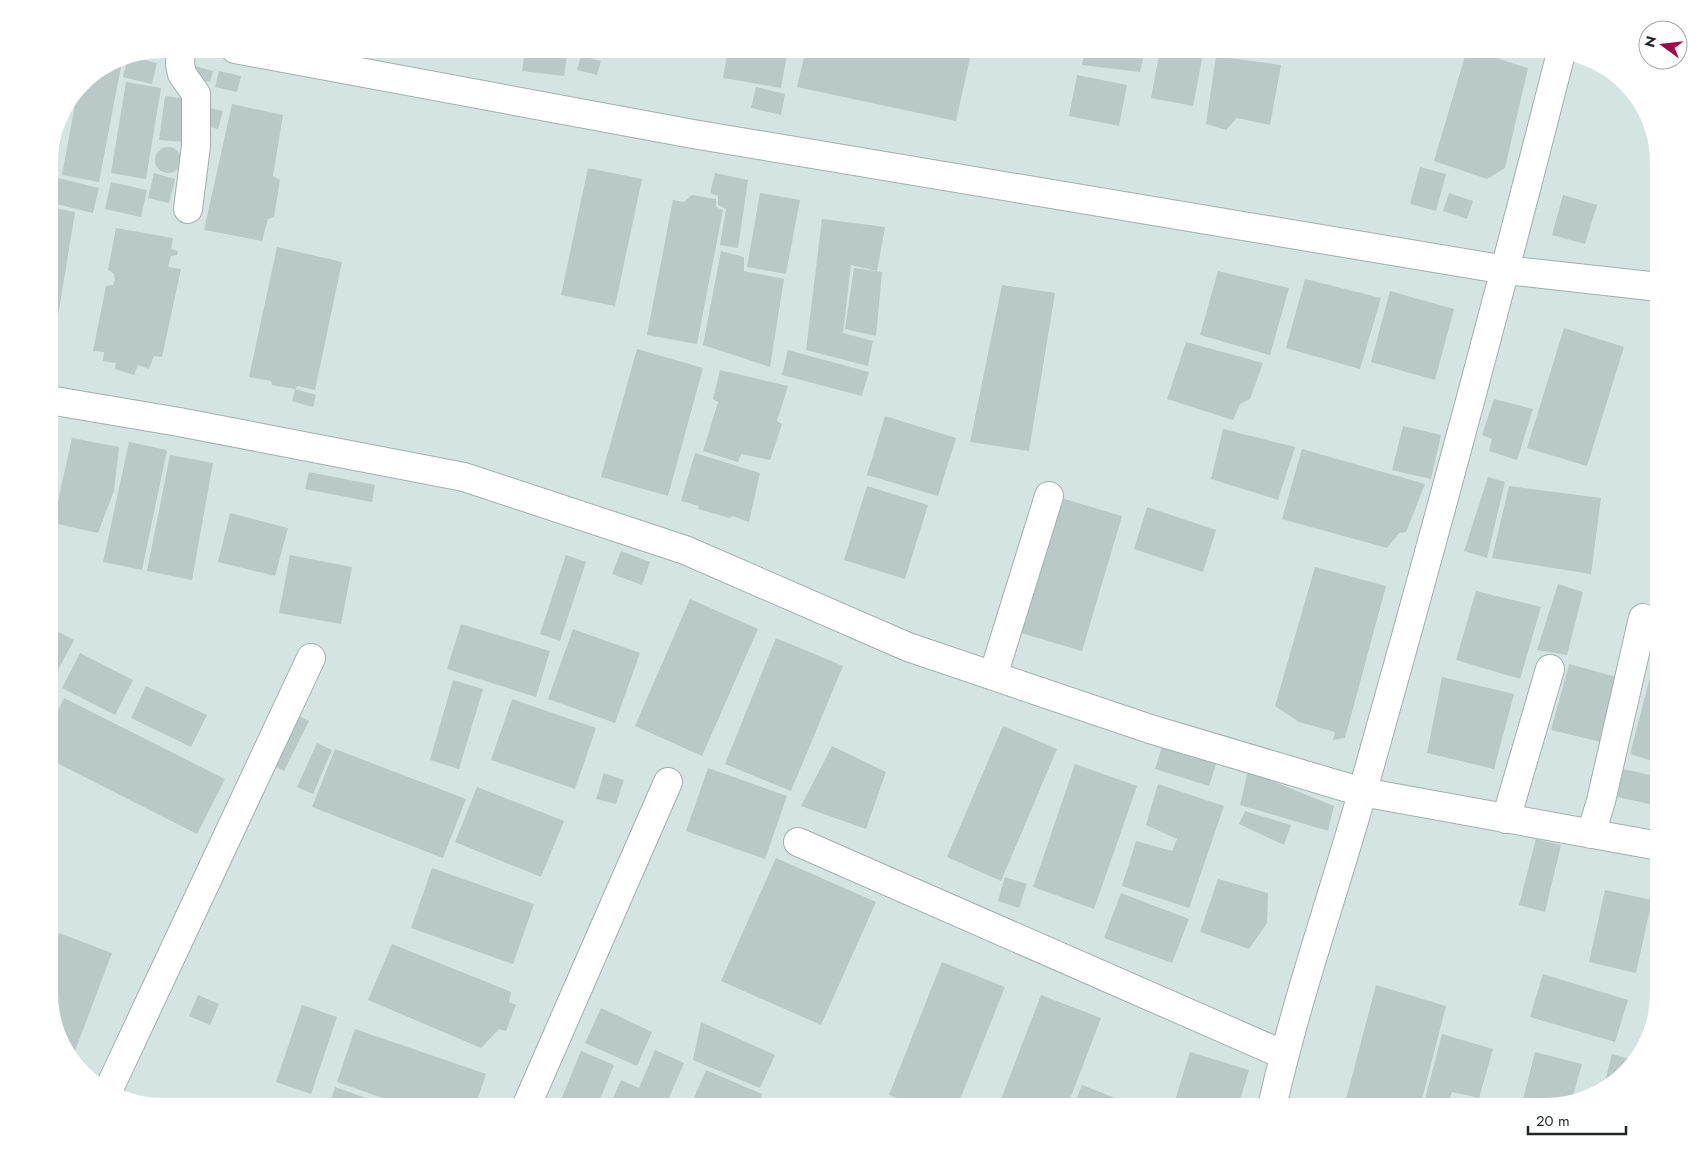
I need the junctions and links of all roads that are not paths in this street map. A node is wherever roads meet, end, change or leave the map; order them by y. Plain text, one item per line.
1 (180, 58) edge
2 (328, 58) edge
3 (1560, 58) edge
4 (188, 210) dead end
5 (1506, 270) junction
6 (1650, 286) edge
7 (58, 402) edge
8 (1049, 496) dead end
9 (1642, 618) dead end
10 (311, 658) dead end
11 (1550, 669) dead end
12 (993, 676) junction
13 (668, 782) dead end
14 (1362, 792) junction
15 (1506, 819) junction
16 (1591, 834) junction
17 (798, 842) dead end
18 (1650, 844) edge
19 (1284, 1056) junction
20 (111, 1085) edge
21 (530, 1098) edge
22 (1274, 1098) edge

1 - 4 street
2 - 5 street
3 - 5 street
5 - 6 street
5 - 14 street
7 - 12 street
8 - 12 street
9 - 16 street
10 - 20 street
11 - 15 street
12 - 14 street
13 - 21 street
14 - 15 street
14 - 19 street
15 - 16 street
16 - 18 street
17 - 19 street
19 - 22 street

